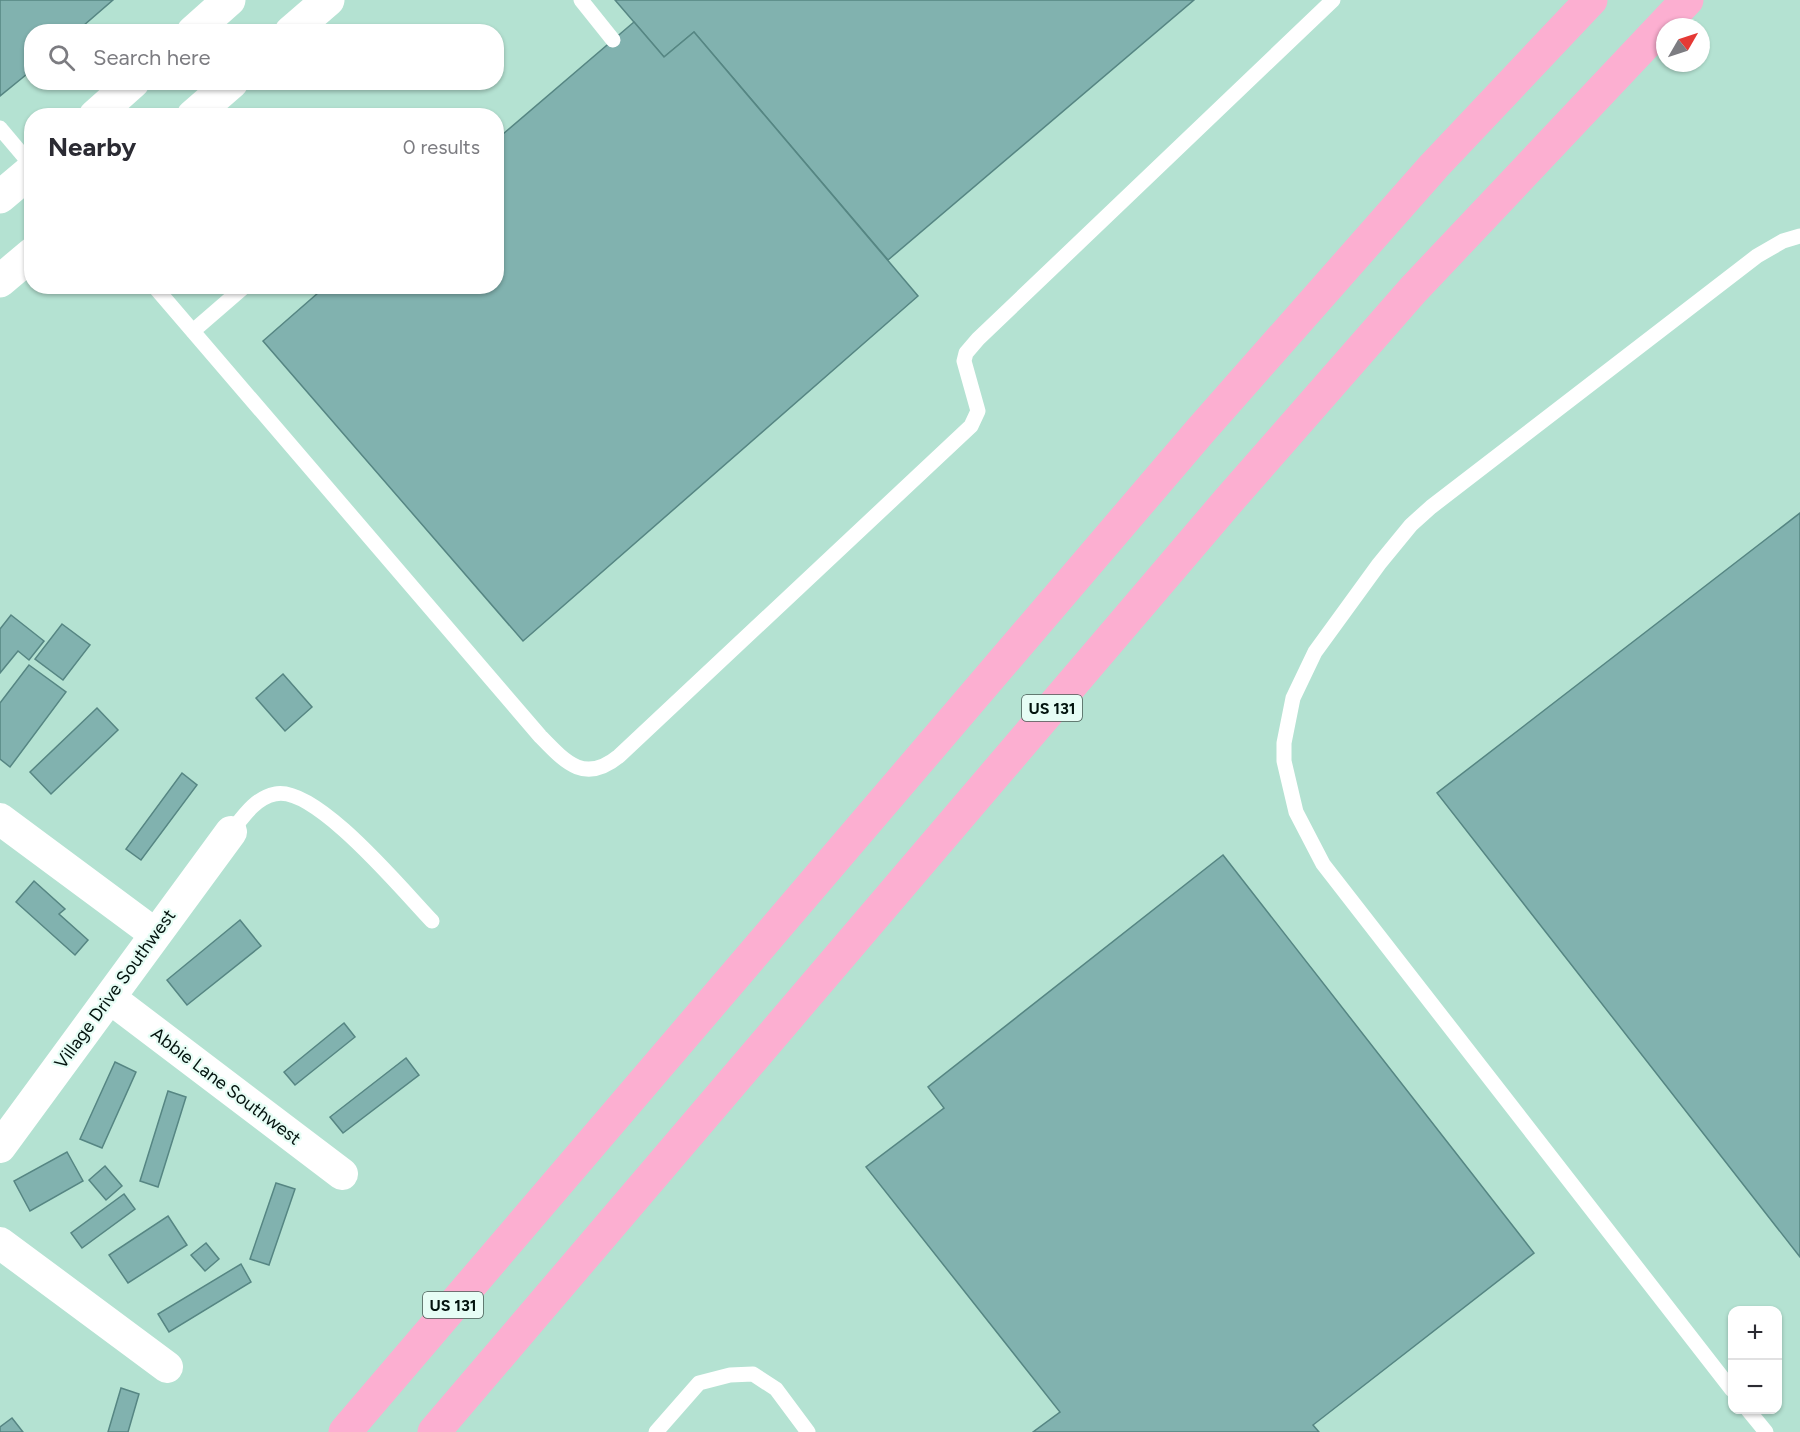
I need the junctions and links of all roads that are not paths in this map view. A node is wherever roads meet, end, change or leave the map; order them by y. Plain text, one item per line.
1 (229, 0) edge
2 (328, 0) edge
3 (580, 0) edge
4 (1333, 0) edge
5 (1591, 0) edge
6 (1687, 0) edge
7 (202, 24) edge
8 (300, 24) edge
9 (613, 40) dead end
10 (124, 90) edge
11 (223, 90) edge
12 (104, 108) edge
13 (203, 108) edge
14 (0, 128) edge
15 (24, 158) edge
16 (24, 175) edge
17 (0, 197) edge
18 (1800, 236) edge
19 (24, 261) edge
20 (0, 281) edge
21 (161, 294) edge
22 (236, 294) edge
23 (192, 331) junction
24 (0, 819) edge
25 (231, 832) joint
26 (432, 921) dead end
27 (155, 934) junction
28 (110, 998) junction
29 (0, 1147) edge
30 (342, 1174) dead end
31 (0, 1243) edge
32 (167, 1367) dead end
33 (1728, 1385) edge
34 (1751, 1414) edge
35 (345, 1432) edge
36 (434, 1432) edge
37 (656, 1432) edge
38 (808, 1432) edge
39 (1766, 1432) edge

1 - 7 main road
2 - 8 main road
3 - 9 lane
4 - 23 lane
5 - 35 highway, US 131
6 - 36 highway, US 131
10 - 12 main road
11 - 13 main road
14 - 15 lane
16 - 17 main road
18 - 33 lane
19 - 20 main road
21 - 23 lane
22 - 23 lane
24 - 27 street
25 - 26 lane
25 - 27 street, Village Drive Southwest
27 - 28 street, Village Drive Southwest
28 - 29 street, Village Drive Southwest
28 - 30 street, Abbie Lane Southwest
31 - 32 street
34 - 39 lane
37 - 38 lane

